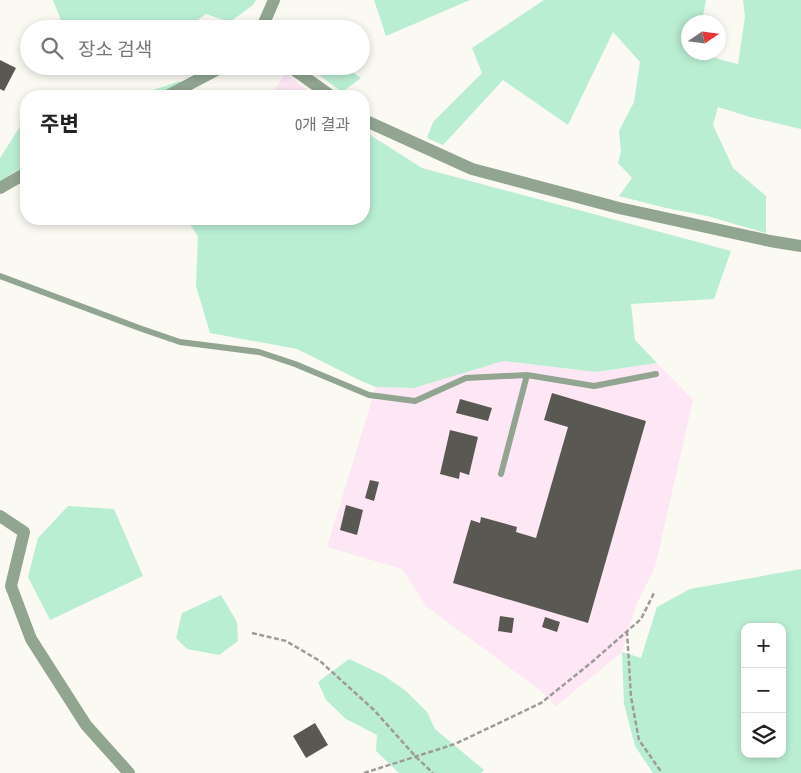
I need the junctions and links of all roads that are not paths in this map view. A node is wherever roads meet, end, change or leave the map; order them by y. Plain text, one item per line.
1 (274, 0) edge
2 (265, 20) edge
3 (207, 75) edge
4 (302, 75) edge
5 (179, 90) edge
6 (323, 90) edge
7 (370, 123) edge
8 (20, 176) edge
9 (0, 188) edge
10 (801, 246) edge
11 (0, 276) edge
12 (527, 374) junction
13 (656, 374) dead end
14 (501, 474) dead end
15 (0, 516) edge
16 (129, 773) edge

1 - 2 street
3 - 5 street
4 - 6 street
7 - 10 street
8 - 9 street
11 - 12 lane
12 - 13 lane
12 - 14 lane
15 - 16 street

